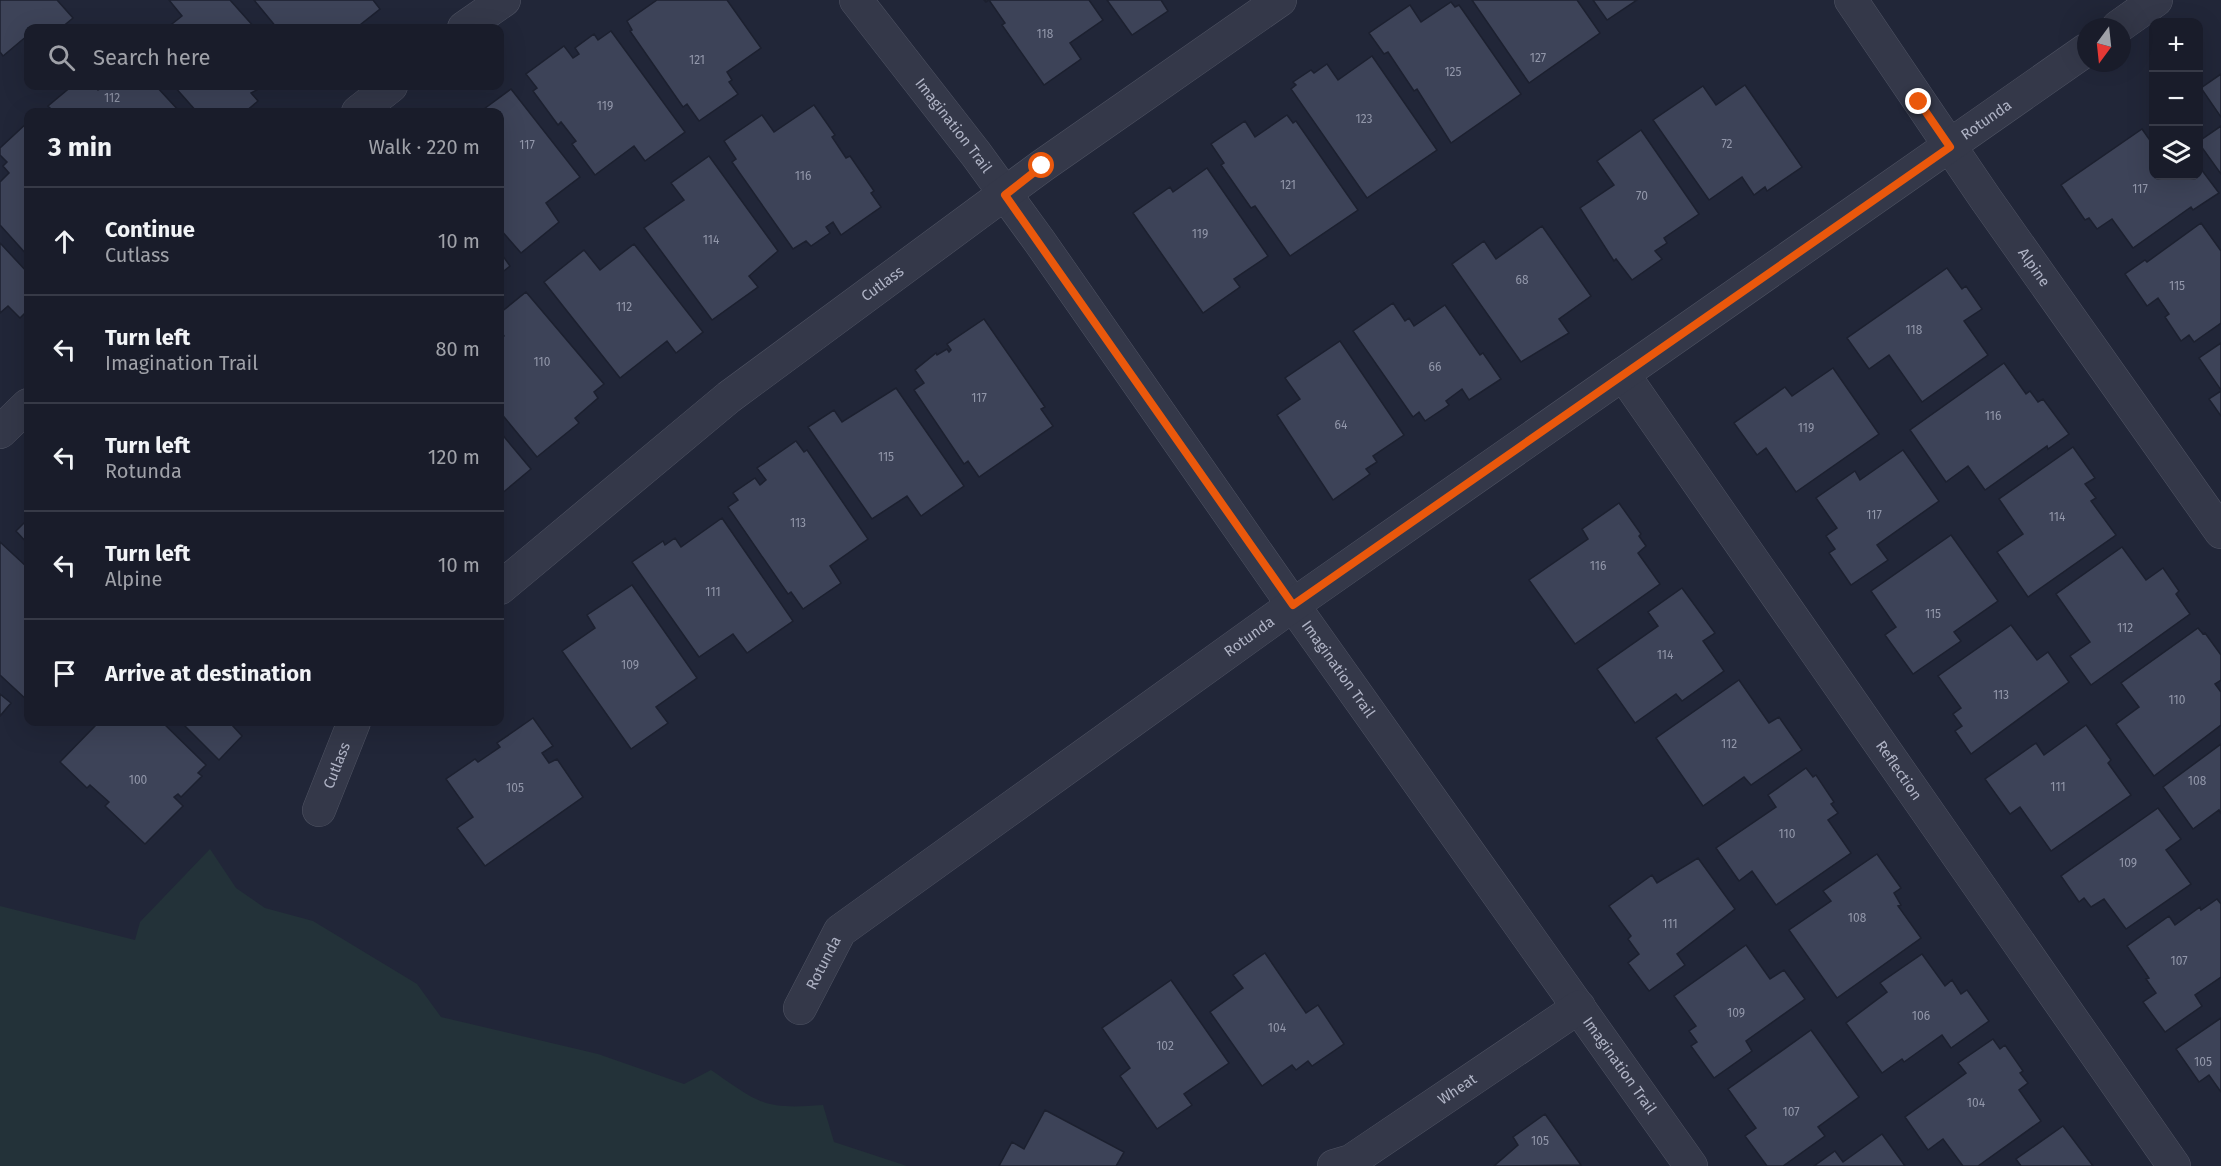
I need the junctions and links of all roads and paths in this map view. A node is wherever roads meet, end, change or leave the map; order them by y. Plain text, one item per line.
1 (504, 0) edge
2 (856, 0) edge
3 (1280, 0) edge
4 (1851, 0) edge
5 (2156, 0) edge
6 (2131, 18) edge
7 (470, 24) edge
8 (2077, 56) edge
9 (386, 90) edge
10 (363, 108) edge
11 (1950, 147) junction
12 (1005, 195) junction
13 (1623, 374) junction
14 (24, 409) edge
15 (0, 432) edge
16 (2221, 532) edge
17 (504, 585) edge
18 (1293, 605) junction
19 (352, 726) edge
20 (319, 810) dead end
21 (1579, 1007) junction
22 (800, 1008) dead end
23 (1334, 1166) edge
24 (1691, 1166) edge
25 (2174, 1166) edge

1 - 7 street
2 - 12 street, Imagination Trail
3 - 12 street, Cutlass
4 - 11 street, Alpine
5 - 6 street
8 - 11 street, Rotunda
9 - 10 street
11 - 13 street, Rotunda
11 - 16 street, Alpine
12 - 17 street, Cutlass
12 - 18 street, Imagination Trail
13 - 18 street, Rotunda
13 - 25 street, Reflection
14 - 15 street
18 - 21 street, Imagination Trail
18 - 22 street, Rotunda
19 - 20 street, Cutlass
21 - 23 street, Wheat
21 - 24 street, Imagination Trail

